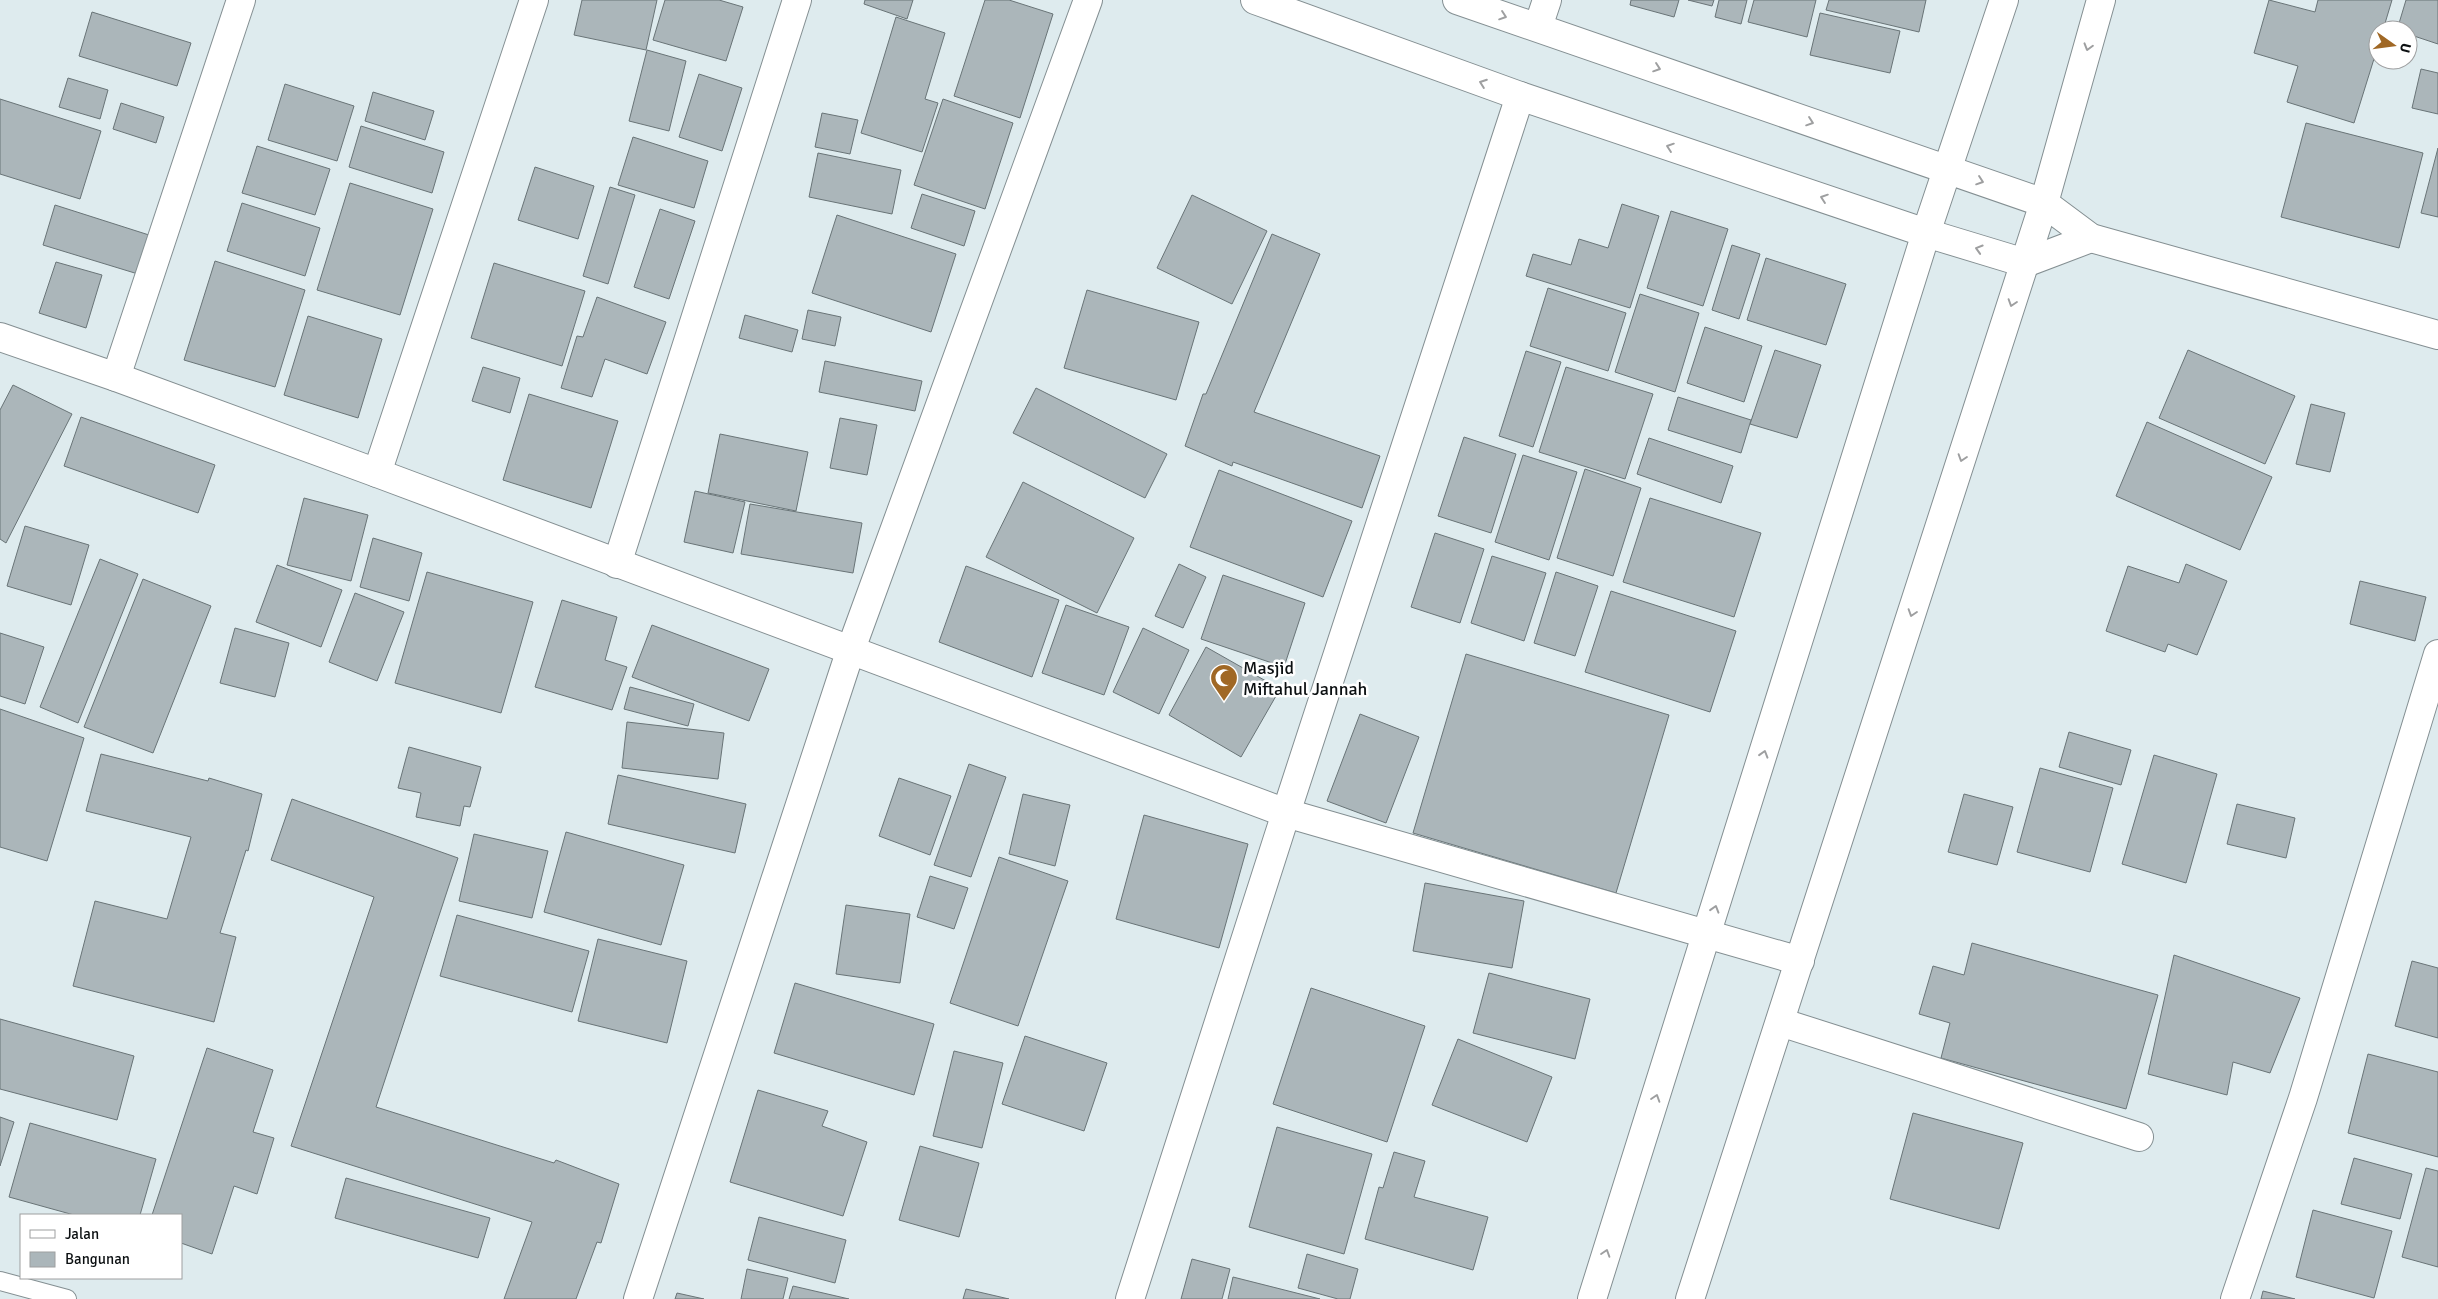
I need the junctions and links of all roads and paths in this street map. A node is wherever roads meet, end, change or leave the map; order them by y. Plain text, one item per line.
1 (241, 0) edge
2 (534, 0) edge
3 (797, 0) edge
4 (1088, 0) edge
5 (1255, 0) edge
6 (1457, 0) edge
7 (1547, 0) edge
8 (2004, 0) edge
9 (2101, 0) edge
10 (1538, 27) junction
11 (1520, 96) junction
12 (1946, 170) junction
13 (2044, 204) junction
14 (1926, 233) junction
15 (2091, 238) junction
16 (2025, 263) junction
17 (2438, 335) edge
18 (0, 337) edge
19 (116, 377) junction
20 (377, 473) junction
21 (617, 564) junction
22 (851, 649) junction
23 (2438, 654) edge
24 (1286, 813) junction
25 (1707, 935) junction
26 (1800, 962) junction
27 (1780, 1022) junction
28 (2139, 1138) dead end
29 (0, 1281) edge
30 (67, 1299) edge
31 (638, 1299) edge
32 (1130, 1299) edge
33 (1592, 1299) edge
34 (1690, 1299) edge
35 (2235, 1299) edge

1 - 19 street
2 - 20 street
3 - 21 street
4 - 22 street
11 -> 5 street
6 -> 10 street
7 - 10 street
8 - 12 street
9 -> 13 street
10 -> 12 street
14 -> 11 street
11 - 24 street
12 -> 13 street
12 - 14 street
13 - 15 street
13 - 16 street
16 -> 14 street
25 -> 14 street
15 - 16 street
15 - 17 street
16 -> 26 street
18 - 19 street
19 - 20 street
20 - 21 street
21 - 22 street
22 - 24 street
22 - 31 street
23 - 35 street
24 - 25 street
24 - 32 street
25 - 26 street
33 -> 25 street
26 - 27 street
27 - 28 street
27 - 34 street
29 - 30 lane

